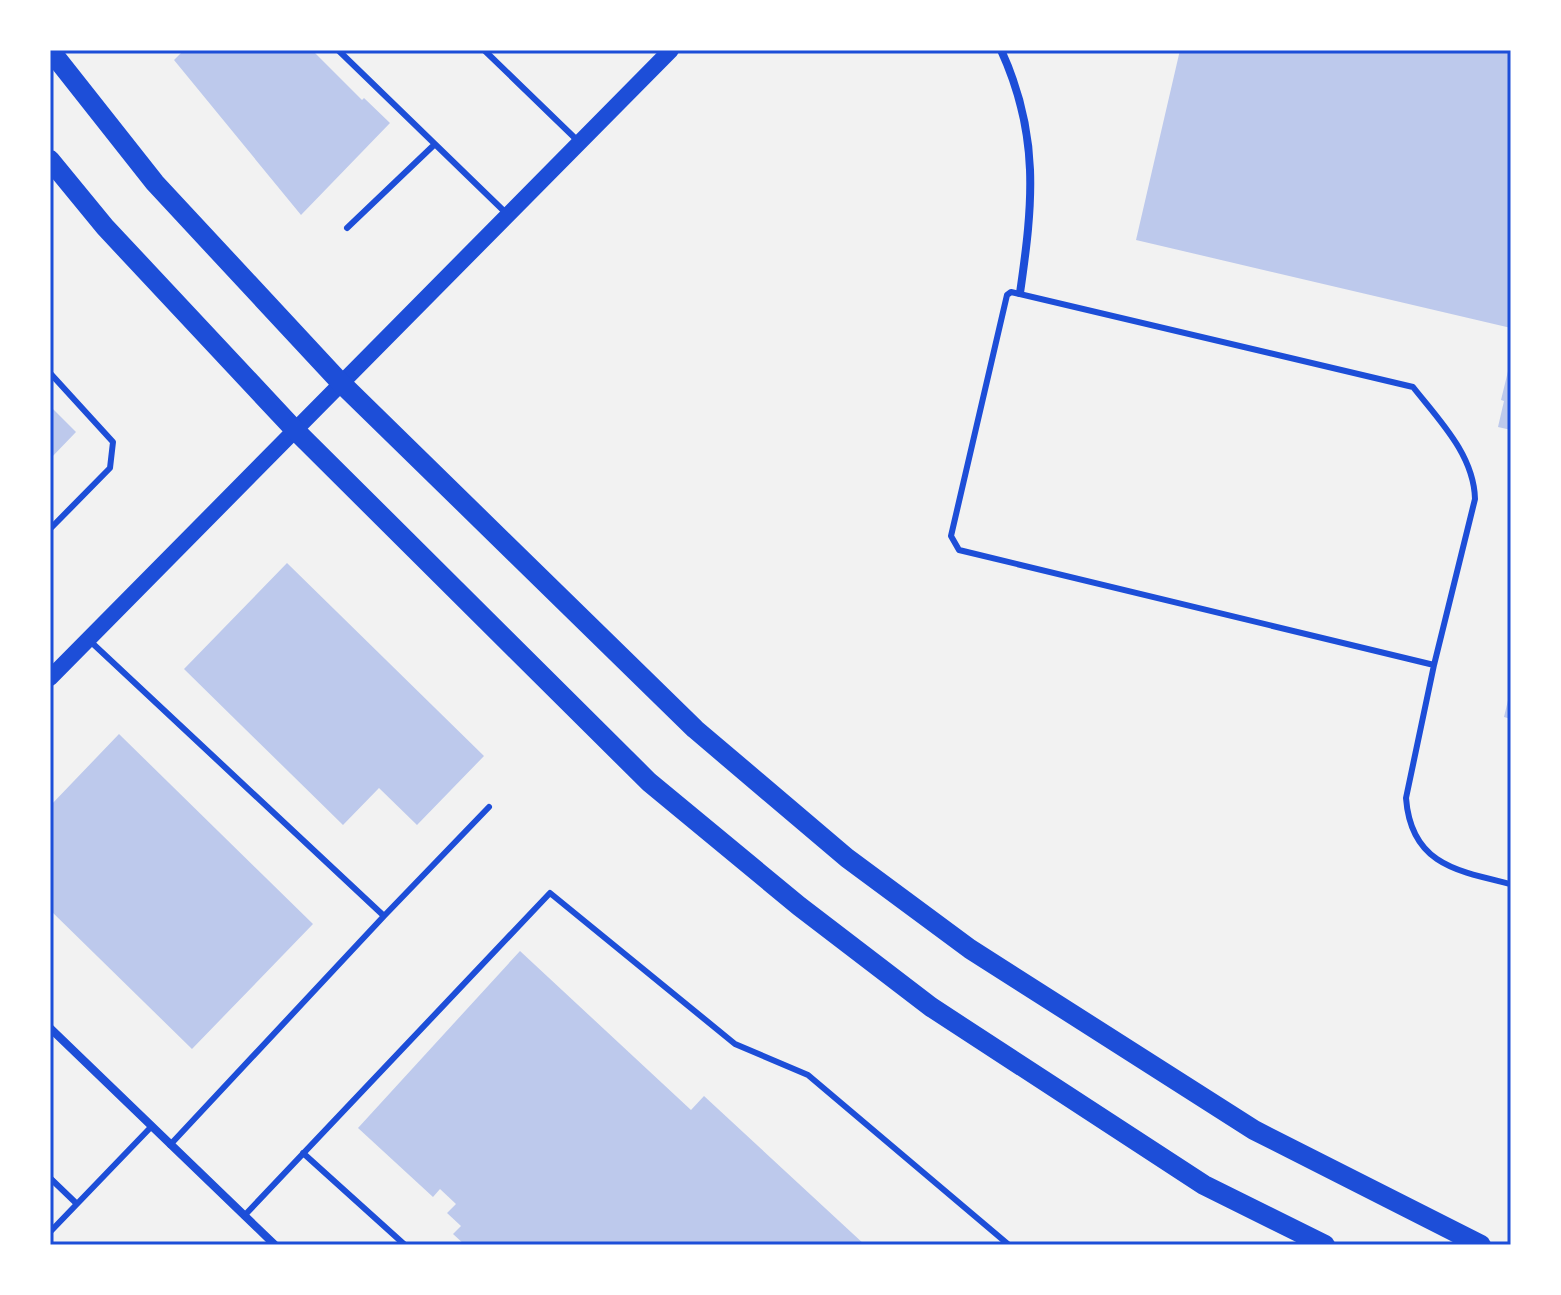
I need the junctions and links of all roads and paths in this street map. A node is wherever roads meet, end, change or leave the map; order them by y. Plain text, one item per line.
1 (50, 50) edge
2 (338, 50) edge
3 (484, 50) edge
4 (671, 50) edge
5 (1001, 50) edge
6 (579, 142) junction
7 (435, 144) junction
8 (50, 160) edge
9 (507, 214) junction
10 (347, 228) dead end
11 (1020, 293) junction
12 (50, 373) edge
13 (340, 382) junction
14 (294, 429) junction
15 (50, 529) edge
16 (88, 640) junction
17 (1434, 665) junction
18 (50, 678) edge
19 (489, 807) dead end
20 (1511, 884) edge
21 (384, 916) junction
22 (50, 1028) edge
23 (151, 1127) junction
24 (170, 1145) junction
25 (303, 1153) junction
26 (50, 1178) edge
27 (77, 1204) junction
28 (244, 1216) junction
29 (50, 1232) edge
30 (275, 1245) edge
31 (405, 1245) edge
32 (1009, 1245) edge
33 (1325, 1245) edge
34 (1481, 1245) edge

1 - 13 main road
2 - 7 lane
3 - 6 lane
4 - 6 main road
5 - 11 street
6 - 9 main road
7 - 9 lane
7 - 10 lane
8 - 14 main road
9 - 13 main road
11 - 17 lane
11 - 17 lane
12 - 15 lane
13 - 14 main road
13 - 34 main road
14 - 16 main road
14 - 33 main road
16 - 18 main road
16 - 21 lane
17 - 20 lane
19 - 21 lane
21 - 24 lane
22 - 23 street
23 - 24 street
23 - 27 lane
24 - 28 street
25 - 28 lane
25 - 31 lane
25 - 32 lane
26 - 27 lane
27 - 29 lane
28 - 30 street

